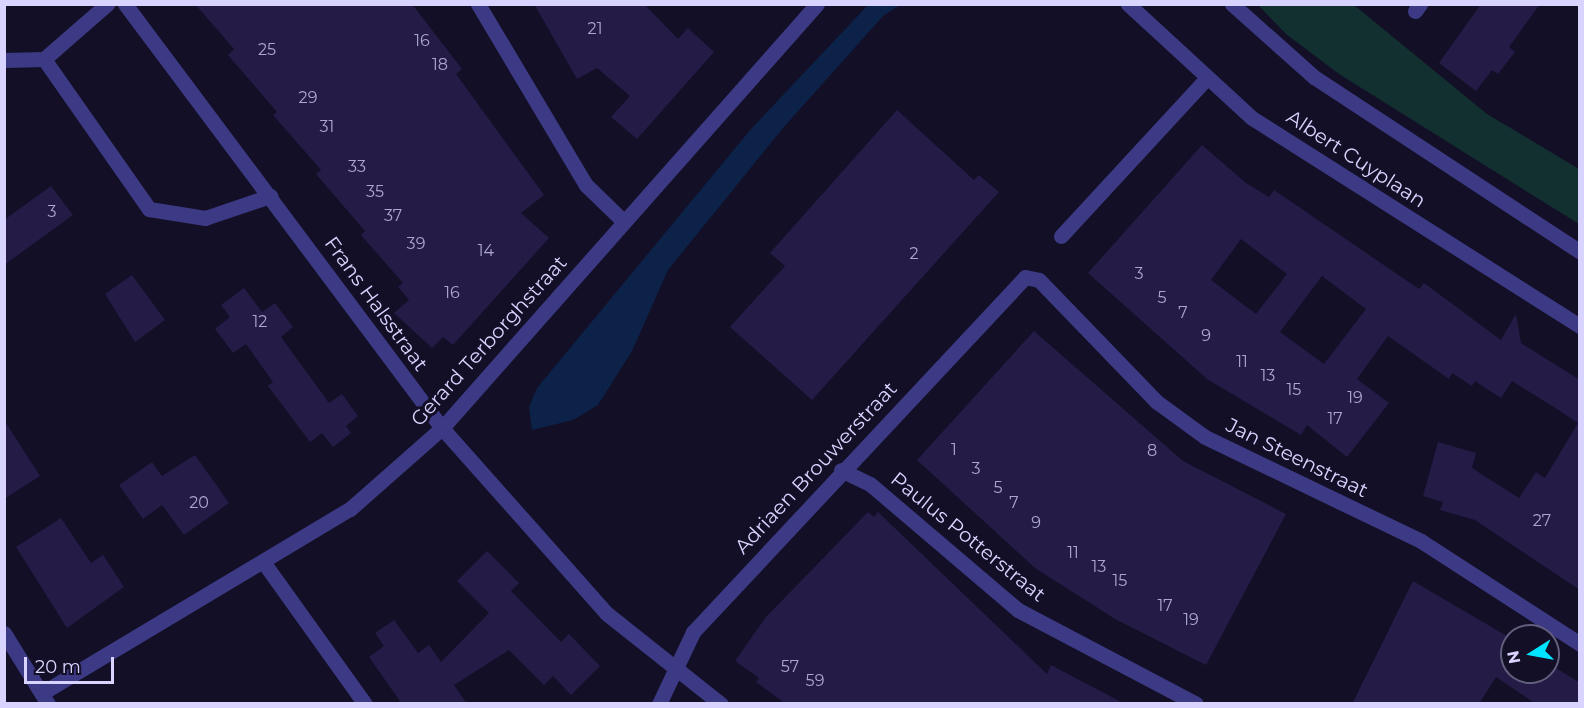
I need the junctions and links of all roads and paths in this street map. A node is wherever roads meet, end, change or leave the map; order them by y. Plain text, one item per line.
1 (107, 4) edge
2 (125, 4) edge
3 (478, 4) edge
4 (817, 4) edge
5 (1128, 4) edge
6 (1232, 4) edge
7 (44, 59) junction
8 (4, 60) edge
9 (1206, 79) junction
10 (270, 196) junction
11 (624, 222) junction
12 (1060, 236) dead end
13 (1580, 252) edge
14 (1025, 276) joint
15 (1580, 326) edge
16 (442, 428) junction
17 (842, 470) junction
18 (264, 563) junction
19 (4, 633) edge
20 (1580, 644) edge
21 (677, 668) junction
22 (45, 698) edge
23 (365, 704) edge
24 (659, 704) edge
25 (721, 704) edge
26 (1196, 704) edge

1 - 7 street
2 - 10 street, Frans Halsstraat
3 - 11 street
4 - 11 street, Gerard Terborghstraat
5 - 9 street, Albert Cuyplaan
6 - 13 street, Albert Cuyplaan
7 - 8 street
7 - 10 street
9 - 12 street
9 - 15 street, Albert Cuyplaan
10 - 16 street, Frans Halsstraat
11 - 16 street, Gerard Terborghstraat
14 - 17 street, Adriaen Brouwerstraat
14 - 20 street, Jan Steenstraat
16 - 18 street, Gerard Terborghstraat
16 - 21 street, Frans Halsstraat
17 - 21 street, Adriaen Brouwerstraat
17 - 26 street, Paulus Potterstraat
18 - 22 street, Gerard Terborghstraat
18 - 23 street
19 - 22 street
21 - 24 street, Adriaen Brouwerstraat
21 - 25 street, Frans Halsstraat

